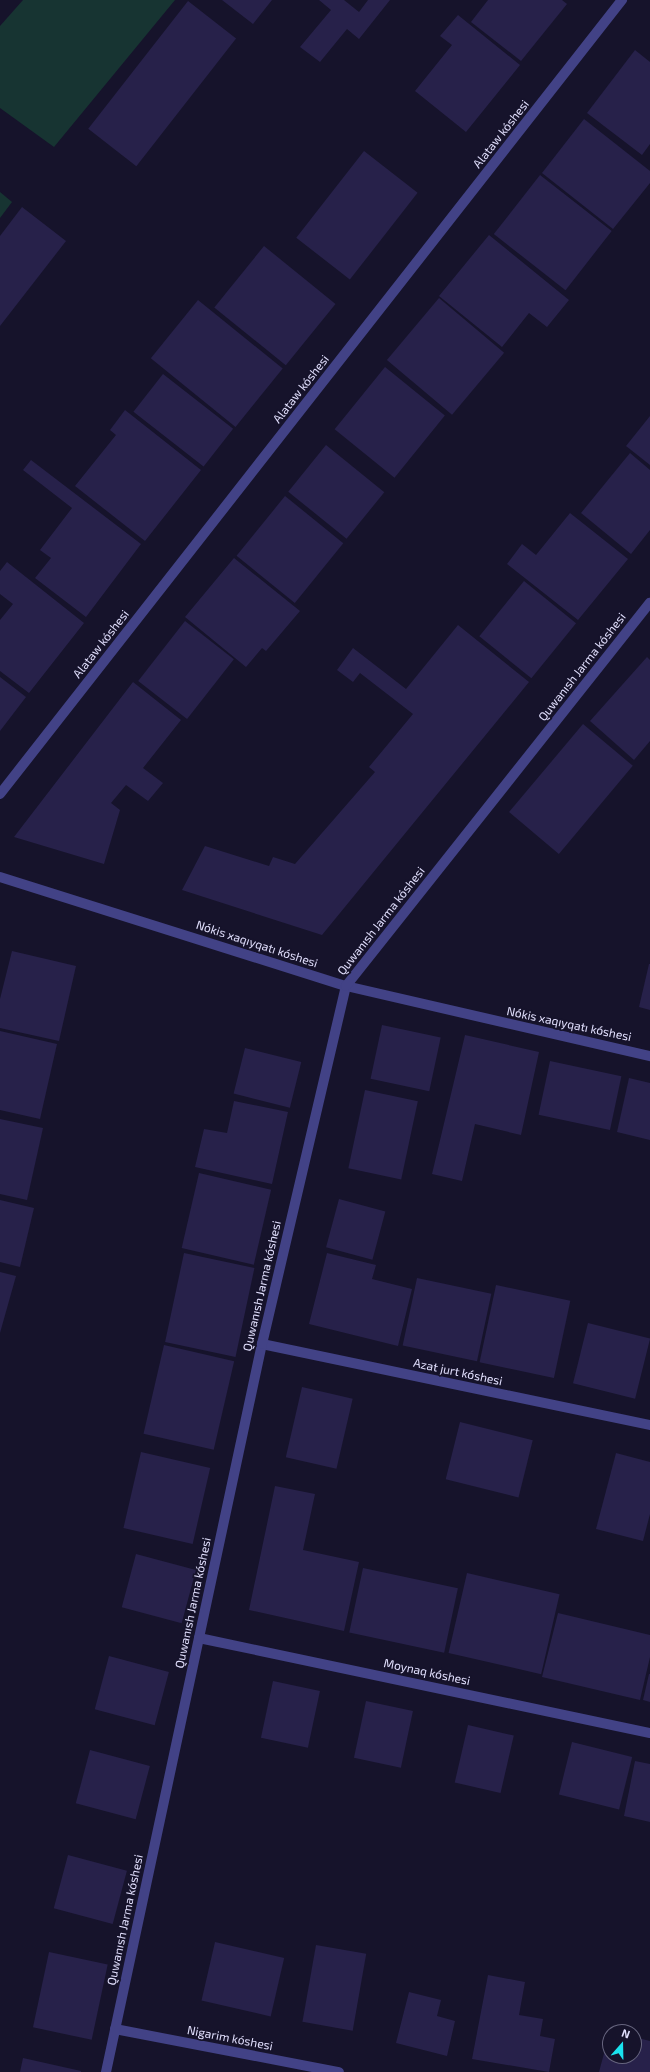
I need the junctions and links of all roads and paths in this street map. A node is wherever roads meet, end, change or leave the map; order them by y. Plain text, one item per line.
1 (622, 0) edge
2 (650, 602) edge
3 (0, 794) edge
4 (0, 877) edge
5 (346, 986) junction
6 (650, 1056) edge
7 (262, 1344) junction
8 (650, 1425) edge
9 (199, 1638) junction
10 (650, 1733) edge
11 (115, 2029) junction
12 (106, 2072) edge
13 (339, 2072) edge

1 - 3 street, Alataw kóshesi
2 - 5 street, Quwanısh Jarma kóshesi
4 - 5 street, Nókis xaqıyqatı kóshesi
5 - 6 street, Nókis xaqıyqatı kóshesi
5 - 7 street, Quwanısh Jarma kóshesi
7 - 8 street, Azat jurt kóshesi
7 - 9 street, Quwanısh Jarma kóshesi
9 - 10 street, Moynaq kóshesi
9 - 11 street, Quwanısh Jarma kóshesi
11 - 12 street, Quwanısh Jarma kóshesi
11 - 13 street, Nigarim kóshesi

